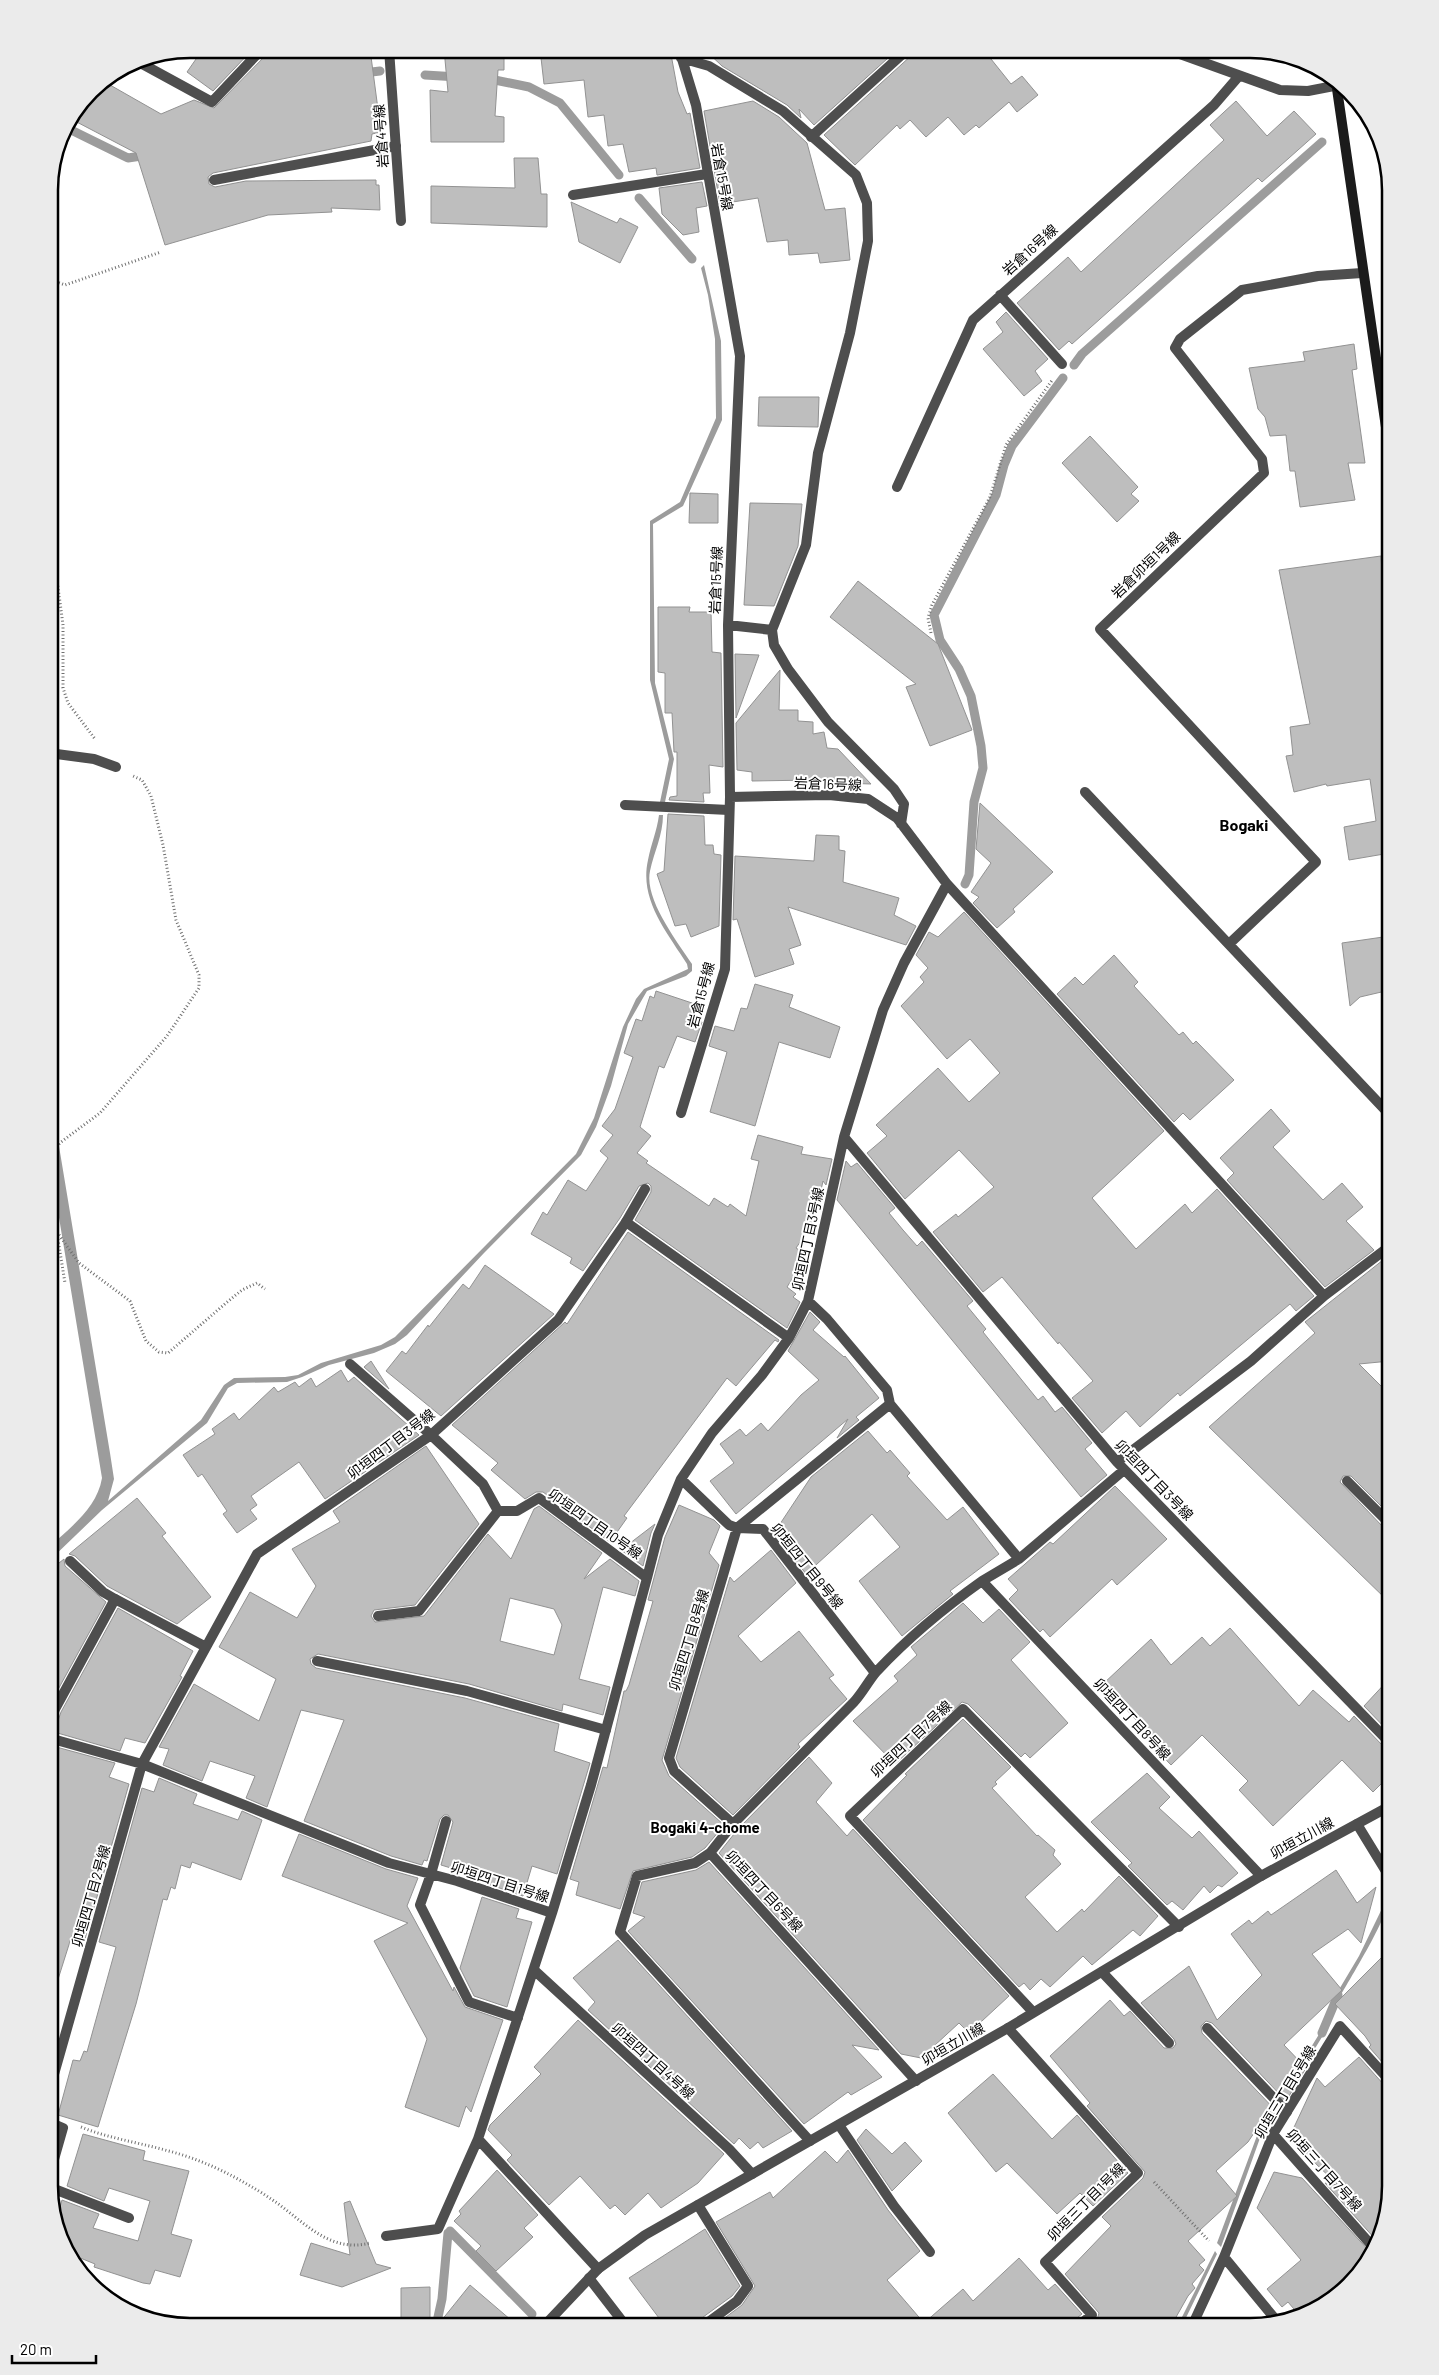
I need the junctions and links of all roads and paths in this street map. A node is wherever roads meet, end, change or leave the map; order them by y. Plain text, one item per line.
1 (254, 58) edge
2 (390, 58) edge
3 (682, 58) edge
4 (691, 58) edge
5 (898, 58) edge
6 (1190, 58) edge
7 (145, 66) edge
8 (1239, 76) junction
9 (1330, 86) edge
10 (1338, 92) edge
11 (811, 137) junction
12 (396, 146) junction
13 (707, 174) junction
14 (214, 180) dead end
15 (574, 195) dead end
16 (401, 221) dead end
17 (161, 252) dead end
18 (1362, 273) junction
19 (58, 282) edge
20 (1000, 295) junction
21 (1062, 364) joint
22 (1382, 403) edge
23 (897, 487) dead end
24 (58, 588) edge
25 (728, 626) junction
26 (772, 630) junction
27 (931, 633) dead end
28 (58, 754) edge
29 (116, 767) junction
30 (1085, 792) dead end
31 (730, 797) junction
32 (625, 805) dead end
33 (729, 810) junction
34 (901, 824) junction
35 (947, 884) junction
36 (1229, 944) junction
37 (1382, 1107) edge
38 (681, 1112) dead end
39 (844, 1137) junction
40 (58, 1145) edge
41 (645, 1189) dead end
42 (626, 1222) junction
43 (58, 1233) edge
44 (58, 1238) edge
45 (1382, 1252) edge
46 (65, 1283) dead end
47 (265, 1289) dead end
48 (1324, 1296) junction
49 (808, 1301) junction
50 (789, 1338) junction
51 (350, 1364) dead end
52 (890, 1404) junction
53 (431, 1435) junction
54 (1120, 1466) junction
55 (681, 1479) junction
56 (1347, 1481) dead end
57 (498, 1511) junction
58 (1382, 1516) edge
59 (737, 1528) junction
60 (1019, 1559) junction
61 (70, 1560) dead end
62 (647, 1578) junction
63 (982, 1581) junction
64 (115, 1599) junction
65 (378, 1616) dead end
66 (206, 1647) junction
67 (317, 1661) dead end
68 (875, 1673) junction
69 (58, 1703) edge
70 (606, 1730) junction
71 (1382, 1735) edge
72 (58, 1741) edge
73 (142, 1764) junction
74 (1382, 1810) edge
75 (446, 1821) dead end
76 (733, 1824) junction
77 (1357, 1824) junction
78 (710, 1853) junction
79 (1382, 1865) edge
80 (430, 1874) junction
81 (1261, 1876) junction
82 (552, 1913) junction
83 (1179, 1927) junction
84 (534, 1970) junction
85 (1102, 1972) junction
86 (1033, 2012) junction
87 (518, 2018) junction
88 (1008, 2028) junction
89 (1207, 2028) dead end
90 (1170, 2043) dead end
91 (58, 2060) edge
92 (1382, 2072) edge
93 (916, 2081) junction
94 (1287, 2112) junction
95 (839, 2125) junction
96 (60, 2127) joint
97 (1273, 2134) junction
98 (478, 2139) junction
99 (810, 2141) junction
100 (58, 2146) edge
101 (1138, 2173) junction
102 (752, 2174) junction
103 (58, 2191) edge
104 (698, 2205) junction
105 (128, 2218) dead end
106 (386, 2236) joint
107 (1369, 2241) edge
108 (930, 2252) dead end
109 (1224, 2257) junction
110 (598, 2269) junction
111 (589, 2278) junction
112 (1272, 2315) edge
113 (552, 2317) edge
114 (619, 2317) edge
115 (715, 2317) edge
116 (1088, 2318) edge
117 (1196, 2318) edge

1 - 7 street
2 - 12 street, 岩倉4号線
3 - 13 street, 岩倉15号線
4 - 11 street
5 - 11 street
6 - 8 street
8 - 9 street
8 - 20 street, 岩倉16号線
10 - 18 main road
11 - 26 street
12 - 14 street
12 - 16 street, 岩倉4号線
13 - 15 street
13 - 25 street, 岩倉15号線
17 - 19 path
18 - 22 main road
18 - 36 street, 岩倉卯垣1号線
20 - 21 street
20 - 23 street, 岩倉16号線
21 - 27 path
24 - 29 path
25 - 26 street
25 - 31 street, 岩倉15号線
26 - 34 street
28 - 29 street
29 - 40 path
30 - 36 street
31 - 33 street, 岩倉15号線
31 - 34 street, 岩倉16号線
32 - 33 street
33 - 38 street, 岩倉15号線
34 - 35 street, 岩倉16号線
35 - 39 street
35 - 48 street, 岩倉16号線
36 - 37 street
39 - 49 street, 卯垣四丁目3号線
39 - 54 street, 卯垣四丁目3号線
41 - 42 street, 卯垣四丁目3号線
42 - 50 street
42 - 53 street, 卯垣四丁目3号線
43 - 47 path
44 - 46 path
45 - 48 street
48 - 54 street
49 - 50 street, 卯垣四丁目3号線
49 - 52 street
50 - 55 street, 卯垣四丁目10号線
51 - 53 street
52 - 59 street
52 - 60 street
53 - 57 street
53 - 66 street, 卯垣四丁目3号線
54 - 60 street
54 - 71 street, 卯垣四丁目3号線
55 - 59 street
55 - 62 street, 卯垣四丁目10号線
56 - 58 street
57 - 62 street, 卯垣四丁目10号線
57 - 65 street
59 - 68 street, 卯垣四丁目9号線
59 - 76 street, 卯垣四丁目8号線
60 - 63 street
61 - 64 street
62 - 70 street
63 - 68 street
63 - 81 street, 卯垣四丁目8号線
64 - 66 street
64 - 69 street
66 - 73 street, 卯垣四丁目3号線
67 - 70 street
68 - 76 street
70 - 82 street
72 - 73 street, 卯垣四丁目1号線
73 - 80 street, 卯垣四丁目1号線
73 - 91 street, 卯垣四丁目2号線
74 - 77 street, 卯垣立川線
75 - 80 street
76 - 78 street
77 - 79 street
77 - 81 street, 卯垣立川線
78 - 93 street, 卯垣四丁目6号線
78 - 99 street, 卯垣四丁目6号線
80 - 82 street, 卯垣四丁目1号線
80 - 87 street
81 - 83 street, 卯垣立川線
82 - 84 street, 卯垣四丁目1号線
83 - 85 street, 卯垣立川線
83 - 86 street, 卯垣四丁目7号線
84 - 87 street, 卯垣四丁目1号線
84 - 102 street, 卯垣四丁目4号線
85 - 86 street, 卯垣立川線
85 - 90 street
86 - 88 street, 卯垣立川線
87 - 98 street, 卯垣四丁目1号線
88 - 93 street, 卯垣立川線
88 - 101 street, 卯垣三丁目1号線
89 - 94 street
92 - 94 street, 卯垣三丁目5号線
93 - 95 street, 卯垣立川線
94 - 97 street, 卯垣三丁目5号線
95 - 99 street, 卯垣立川線
95 - 108 street
96 - 100 street
96 - 106 path
97 - 107 street, 卯垣三丁目7号線
97 - 109 street, 卯垣三丁目5号線
98 - 106 street, 卯垣四丁目1号線
98 - 110 street
99 - 102 street, 卯垣立川線
101 - 109 path
101 - 116 street, 卯垣三丁目1号線
102 - 104 street, 卯垣立川線
103 - 105 street
104 - 110 street, 卯垣立川線
104 - 115 street
109 - 112 street
109 - 117 street, 卯垣三丁目5号線
110 - 111 street, 卯垣立川線
111 - 113 street, 卯垣立川線
111 - 114 street

